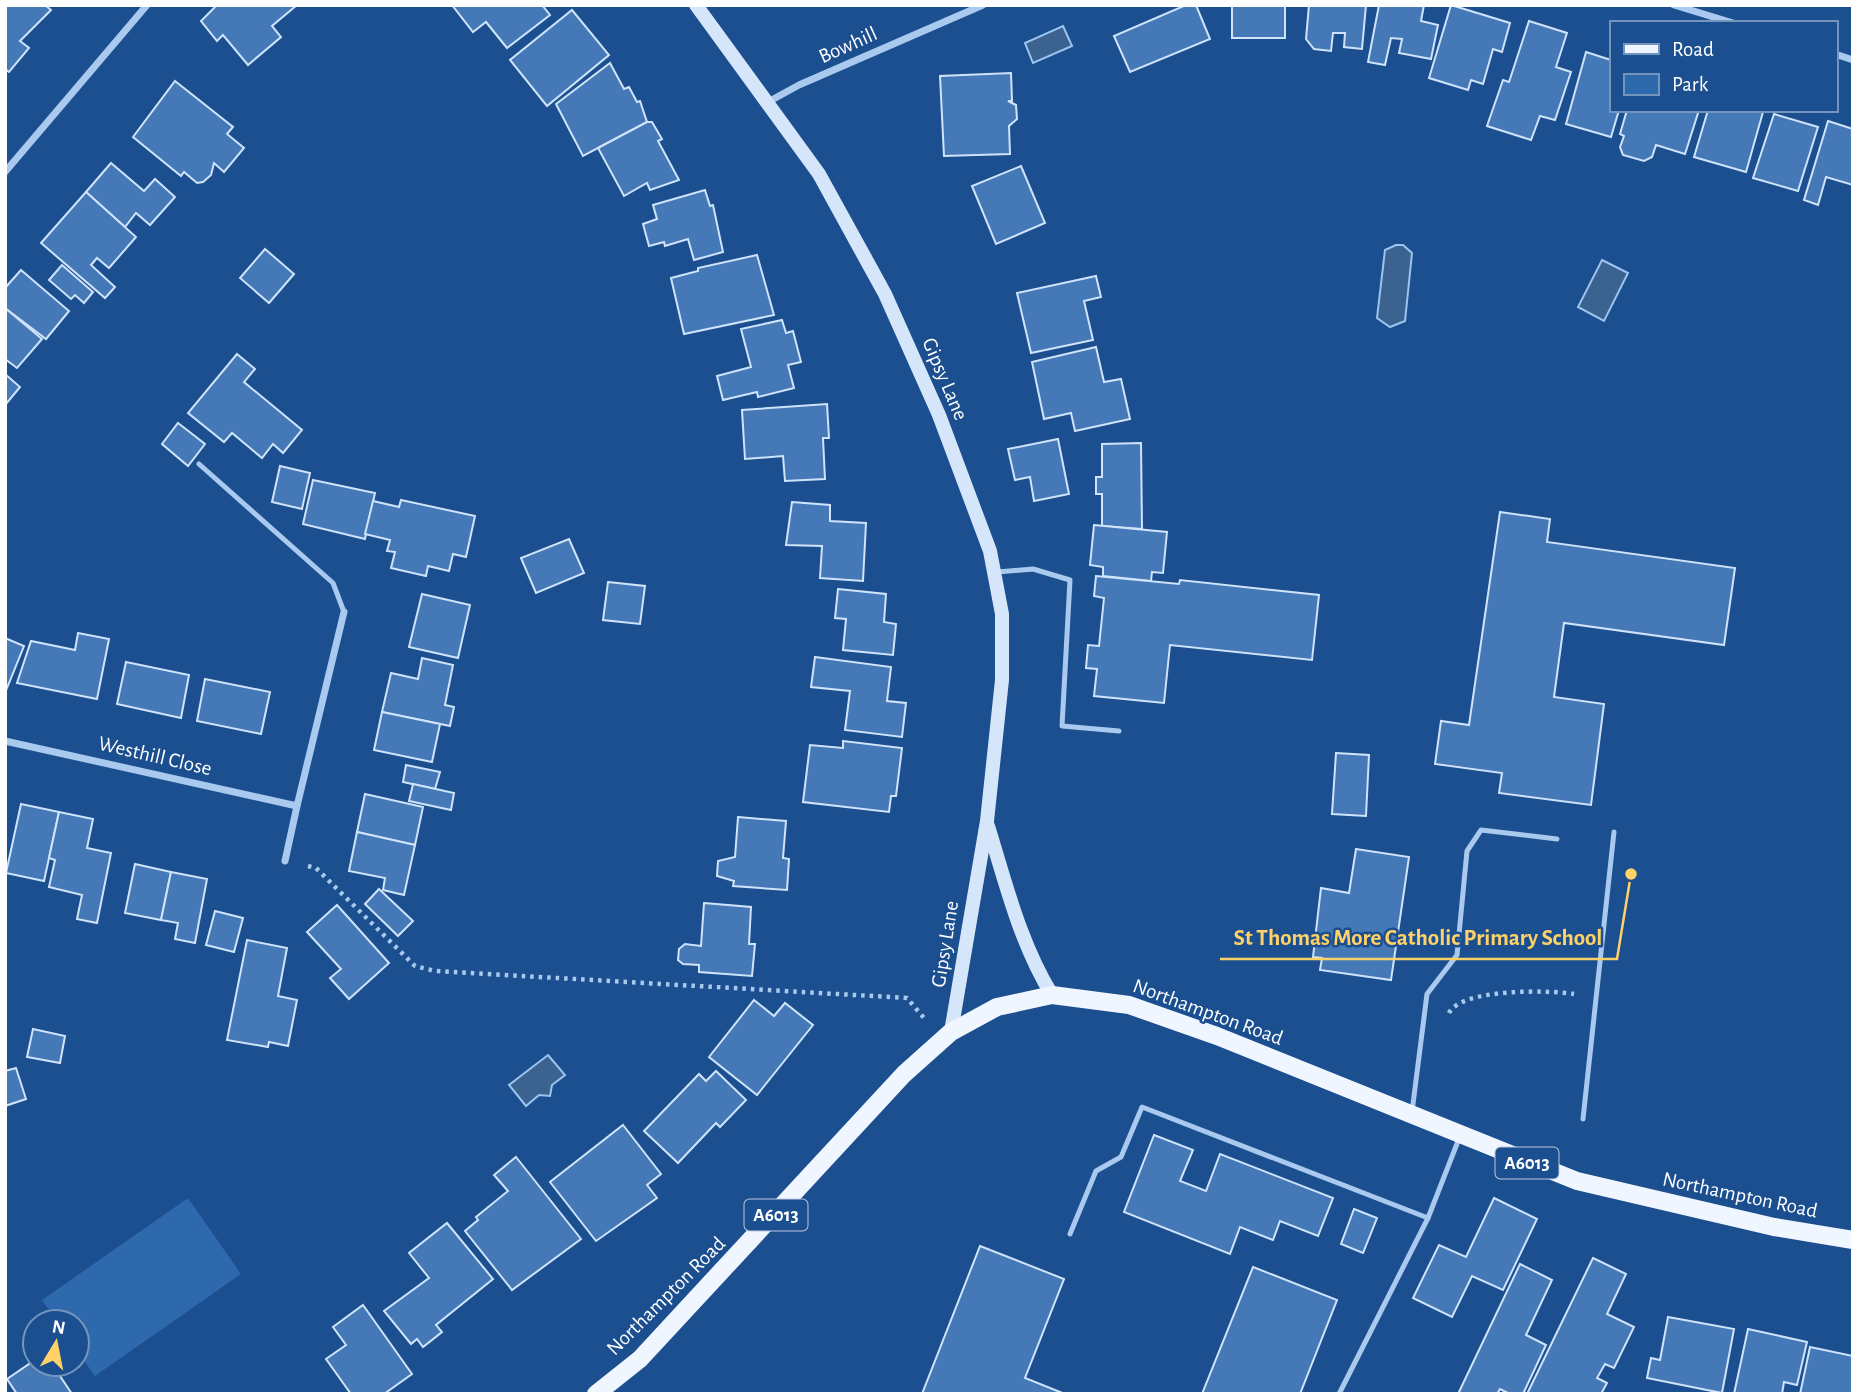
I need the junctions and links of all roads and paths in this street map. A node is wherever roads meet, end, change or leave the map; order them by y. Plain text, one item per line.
1 (147, 5) edge
2 (696, 5) edge
3 (983, 5) edge
4 (1674, 5) edge
5 (1726, 21) edge
6 (768, 102) junction
7 (5, 172) edge
8 (200, 464) dead end
9 (994, 572) junction
10 (344, 612) joint
11 (1119, 731) dead end
12 (5, 741) edge
13 (297, 806) junction
14 (987, 821) junction
15 (1614, 832) dead end
16 (1557, 839) dead end
17 (285, 862) joint
18 (1052, 995) junction
19 (1596, 997) junction
20 (1424, 1016) junction
21 (947, 1036) junction
22 (1411, 1116) junction
23 (1583, 1119) dead end
24 (1460, 1136) junction
25 (1428, 1218) junction
26 (1070, 1234) dead end
27 (1853, 1240) edge
28 (596, 1394) edge
29 (1339, 1394) edge

1 - 7 street
2 - 6 main road, Gipsy Lane
3 - 6 street, Bowhill
4 - 5 street
6 - 9 main road, Gipsy Lane
8 - 10 lane
9 - 11 lane
9 - 14 main road, Gipsy Lane
10 - 13 street
12 - 13 street, Westhill Close
13 - 17 street
14 - 18 main road, Gipsy Lane
14 - 21 main road, Gipsy Lane
15 - 19 lane
16 - 20 lane
17 - 21 path
18 - 21 main road, Northampton Road / A6013
18 - 22 main road, Northampton Road / A6013
19 - 20 path
19 - 23 lane
20 - 22 lane
21 - 28 main road, Northampton Road / A6013
22 - 24 main road, Northampton Road / A6013
24 - 25 lane
24 - 27 main road, Northampton Road / A6013
25 - 26 lane
25 - 29 lane

